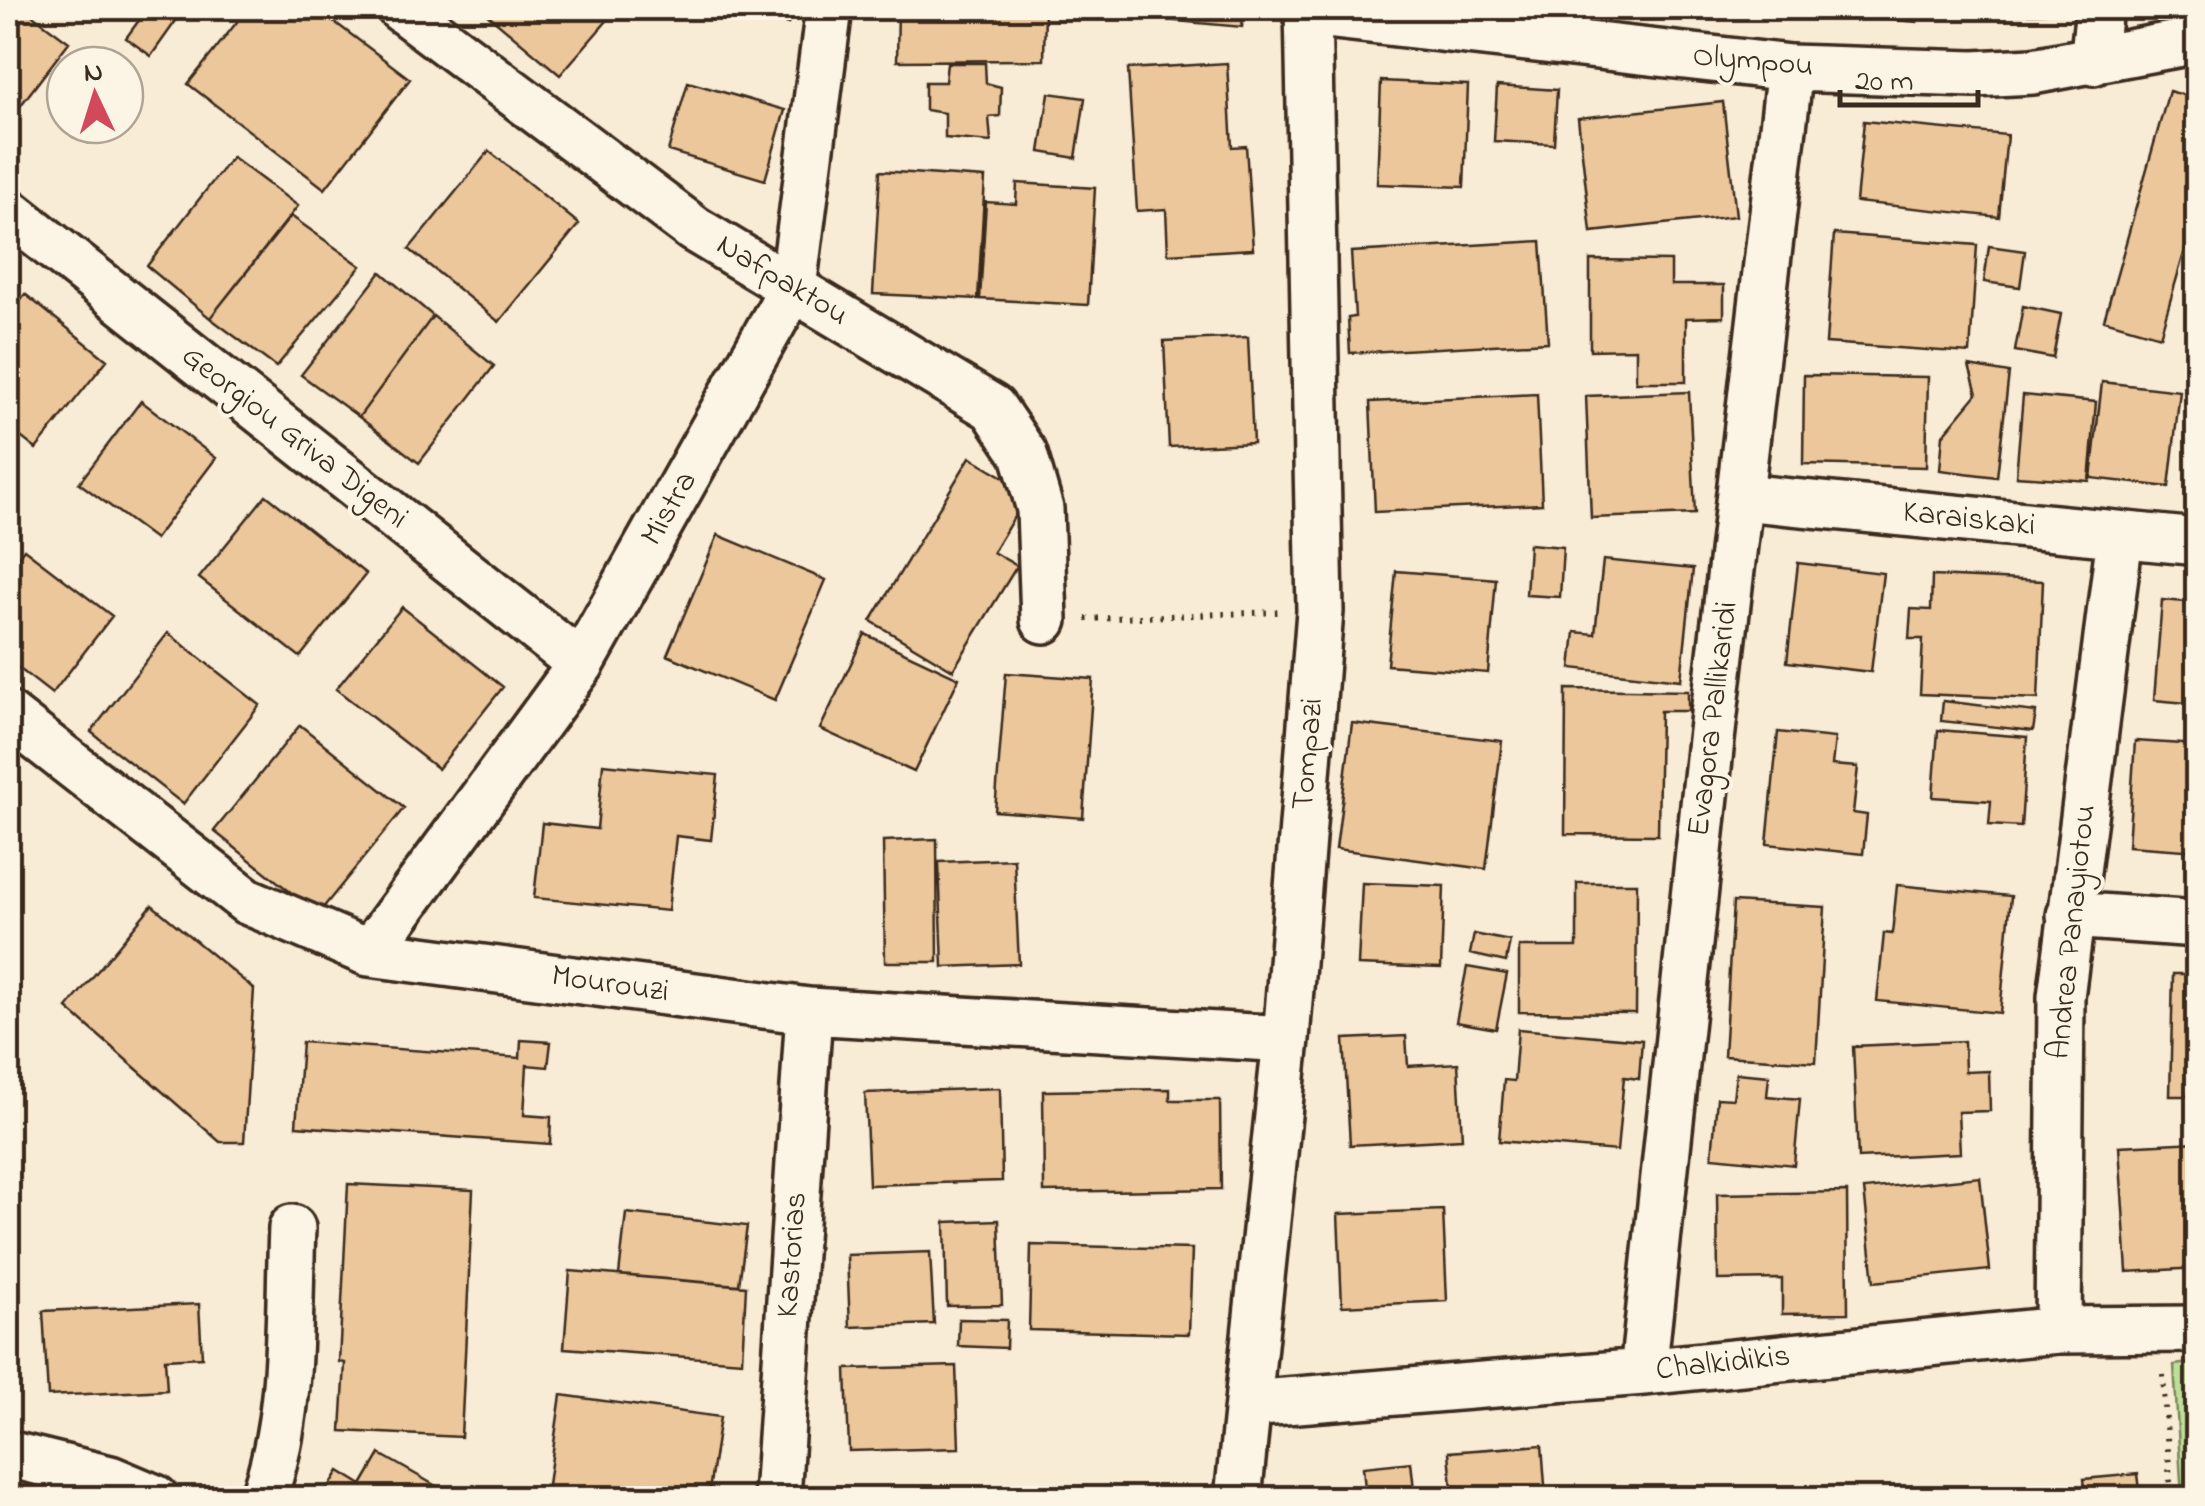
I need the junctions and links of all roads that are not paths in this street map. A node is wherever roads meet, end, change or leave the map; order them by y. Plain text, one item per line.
1 (400, 8) edge
2 (829, 8) edge
3 (2098, 8) edge
4 (1308, 10) edge
5 (2198, 40) edge
6 (2093, 62) junction
7 (1790, 68) junction
8 (8, 214) edge
9 (794, 287) junction
10 (1740, 498) junction
11 (2120, 536) junction
12 (2198, 542) edge
13 (1044, 620) road end
14 (581, 664) junction
15 (8, 715) edge
16 (2070, 915) junction
17 (2198, 924) edge
18 (369, 953) junction
19 (809, 1011) junction
20 (1286, 1038) junction
21 (292, 1228) dead end
22 (2179, 1329) edge
23 (2058, 1330) junction
24 (1644, 1372) junction
25 (1248, 1404) junction
26 (8, 1454) edge
27 (156, 1498) edge
28 (263, 1498) edge
29 (777, 1498) edge
30 (1238, 1498) edge

1 - 9 street, Nafpaktou
2 - 9 street, Mistra
3 - 6 street
4 - 7 street, Olympou
4 - 20 street, Tompazi
5 - 6 street, Olympou
6 - 7 street, Olympou
7 - 10 street, Evagora Pallikaridi
8 - 14 street, Georgiou Griva Digeni
9 - 13 street, Nafpaktou
9 - 14 street, Mistra
10 - 11 street, Karaiskaki
10 - 24 street, Evagora Pallikaridi
11 - 12 street, Karaiskaki
11 - 16 street, Andrea Panayiotou
14 - 18 street, Mistra
15 - 18 street, Mourouzi
16 - 17 street
16 - 23 street, Andrea Panayiotou
18 - 19 street, Mourouzi
19 - 20 street, Mourouzi
19 - 29 street, Kastorias
20 - 25 street, Tompazi
21 - 28 street
22 - 23 street, Chalkidikis
23 - 24 street, Chalkidikis
24 - 25 street, Chalkidikis
25 - 30 street, Tompazi
26 - 27 street

